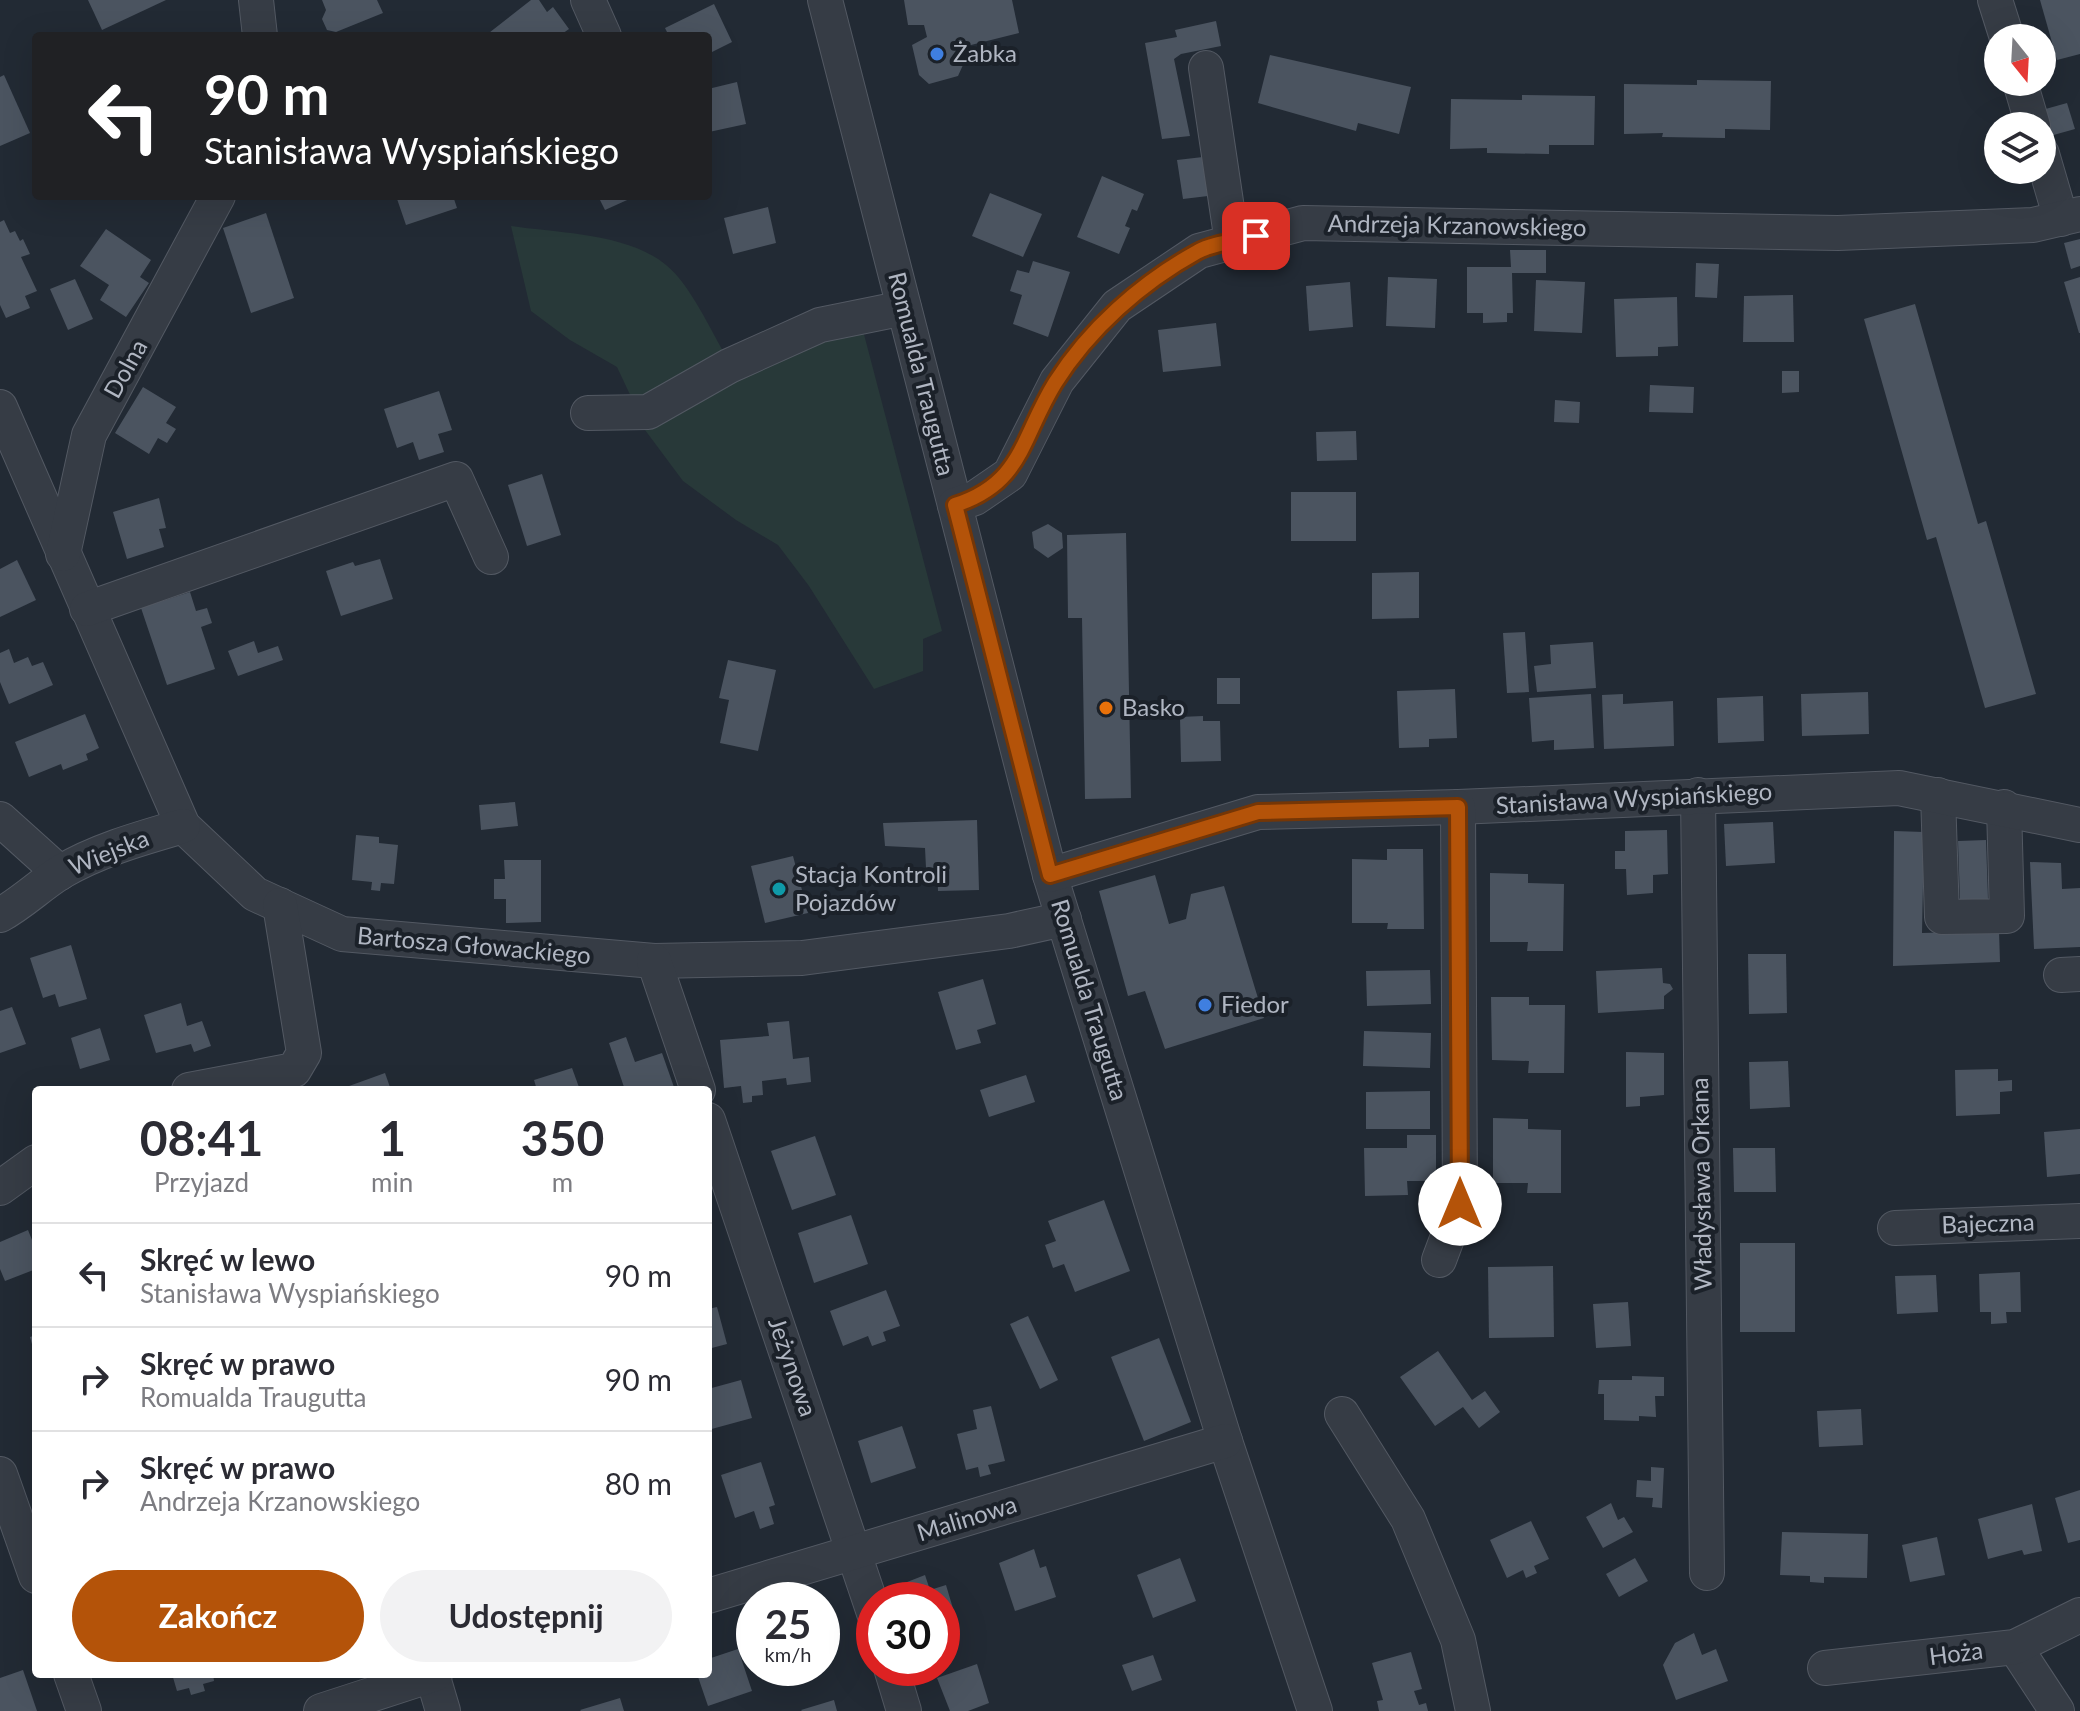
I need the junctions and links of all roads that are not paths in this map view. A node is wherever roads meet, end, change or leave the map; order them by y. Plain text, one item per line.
1 (256, 0) edge
2 (588, 0) edge
3 (825, 0) edge
4 (1995, 0) edge
5 (2003, 24) edge
6 (260, 32) edge
7 (602, 32) edge
8 (1206, 68) dead end
9 (2056, 184) edge
10 (216, 200) edge
11 (2071, 216) edge
12 (1232, 242) junction
13 (904, 308) junction
14 (0, 407) edge
15 (588, 413) dead end
16 (955, 505) junction
17 (63, 554) junction
18 (491, 557) dead end
19 (87, 609) junction
20 (1698, 795) junction
21 (1938, 795) junction
22 (1458, 807) junction
23 (2004, 807) junction
24 (0, 819) edge
25 (2080, 825) edge
26 (183, 826) junction
27 (60, 873) junction
28 (1050, 875) junction
29 (280, 905) junction
30 (0, 915) edge
31 (1064, 919) junction
32 (654, 961) junction
33 (262, 1084) edge
34 (238, 1086) edge
35 (697, 1086) edge
36 (712, 1132) edge
37 (32, 1165) edge
38 (0, 1188) edge
39 (2080, 1221) edge
40 (1895, 1228) dead end
41 (1439, 1260) dead end
42 (1342, 1414) dead end
43 (1225, 1441) junction
44 (0, 1474) edge
45 (855, 1553) junction
46 (32, 1565) edge
47 (1707, 1573) dead end
48 (864, 1582) edge
49 (712, 1595) edge
50 (2080, 1615) edge
51 (2015, 1647) junction
52 (1825, 1668) dead end
53 (72, 1678) edge
54 (421, 1678) edge
55 (434, 1678) edge
56 (896, 1686) edge
57 (84, 1711) edge
58 (321, 1711) edge
59 (443, 1711) edge
60 (904, 1711) edge
61 (1315, 1711) edge
62 (1473, 1711) edge
63 (2057, 1711) edge

1 - 6 street
2 - 7 street
3 - 13 street, Romualda Traugutta
4 - 5 street
8 - 12 street
9 - 11 street
10 - 17 street, Dolna
11 - 12 street, Andrzeja Krzanowskiego
12 - 16 street, Andrzeja Krzanowskiego
13 - 15 street
13 - 16 street, Romualda Traugutta
14 - 17 street, Bartosza Głowackiego
16 - 28 street, Romualda Traugutta
17 - 19 street, Bartosza Głowackiego
18 - 19 street
19 - 26 street, Bartosza Głowackiego
20 - 21 street, Stanisława Wyspiańskiego
20 - 22 street, Stanisława Wyspiańskiego
20 - 47 street, Władysława Orkana
21 - 23 street, Stanisława Wyspiańskiego
21 - 23 street
22 - 28 street, Stanisława Wyspiańskiego
22 - 41 street
23 - 25 street, Stanisława Wyspiańskiego
24 - 27 street
26 - 27 street, Wiejska
26 - 29 street, Bartosza Głowackiego
27 - 30 street, Wiejska
28 - 31 street, Romualda Traugutta
29 - 32 street, Bartosza Głowackiego
29 - 33 street
31 - 32 street, Bartosza Głowackiego
31 - 43 street, Romualda Traugutta
32 - 35 street
33 - 34 street
36 - 45 street, Jeżynowa
37 - 38 street
39 - 40 street, Bajeczna
42 - 62 street
43 - 45 street, Malinowa
43 - 61 street, Romualda Traugutta
44 - 46 street
45 - 48 street, Jeżynowa
45 - 49 street, Malinowa
50 - 51 street, Hoża
51 - 52 street, Hoża
51 - 63 street
53 - 57 street
54 - 58 street
55 - 59 street
56 - 60 street

